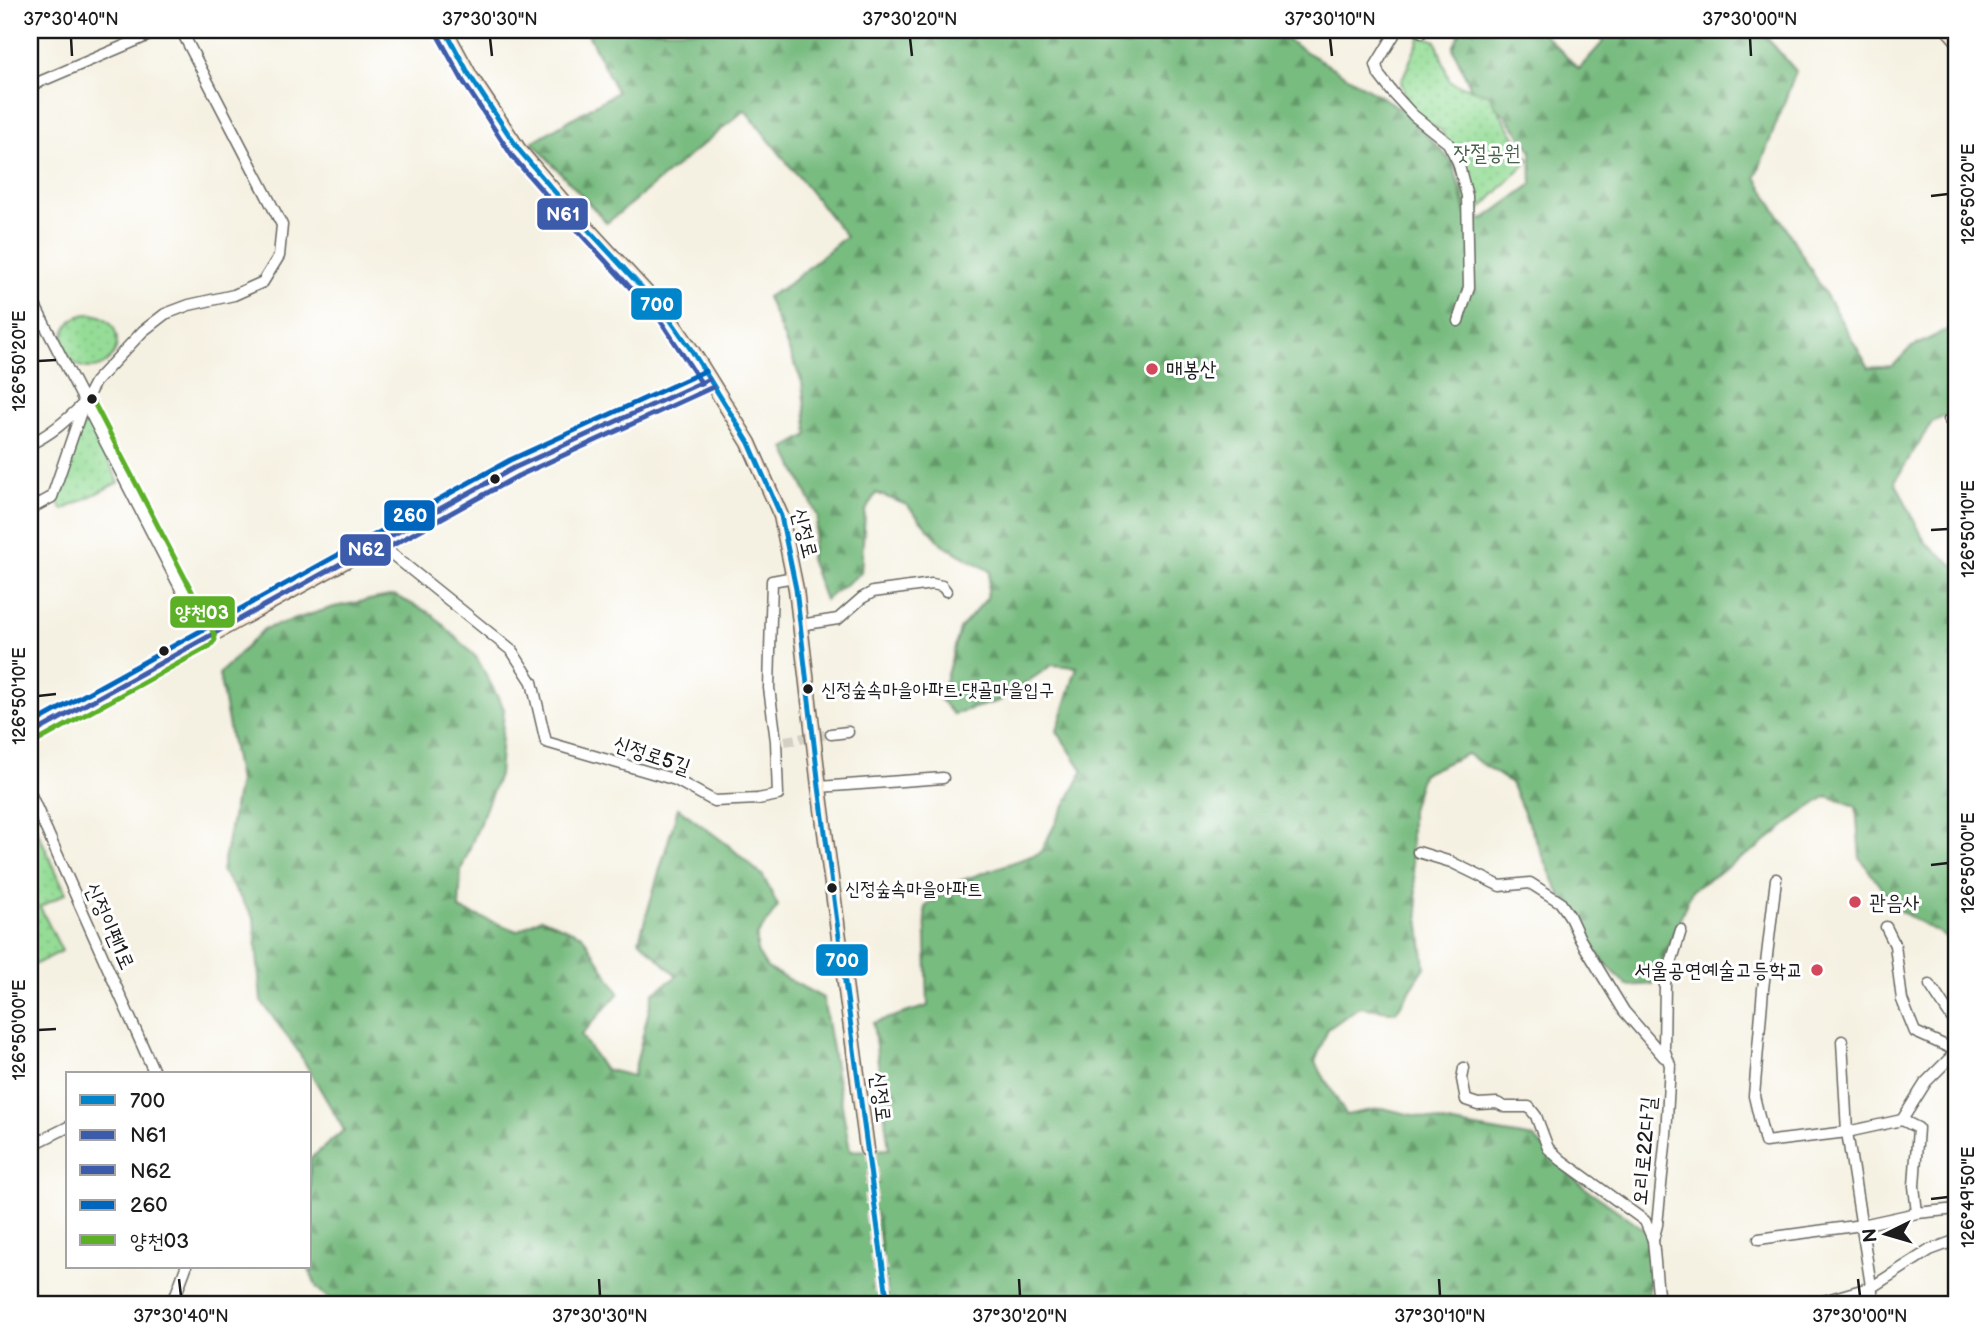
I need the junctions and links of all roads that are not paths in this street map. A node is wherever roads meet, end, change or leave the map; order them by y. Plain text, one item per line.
1 (161, 30) edge
2 (181, 30) edge
3 (446, 30) edge
4 (1397, 30) edge
5 (30, 86) edge
6 (30, 296) edge
7 (1458, 321) dead end
8 (709, 379) junction
9 (84, 402) junction
10 (30, 444) edge
11 (30, 509) edge
12 (379, 543) junction
13 (794, 577) junction
14 (946, 591) dead end
15 (800, 625) junction
16 (206, 638) junction
17 (849, 732) dead end
18 (831, 734) tunnel mouth
19 (30, 735) edge
20 (943, 778) dead end
21 (819, 788) junction
22 (30, 793) edge
23 (1418, 852) dead end
24 (1776, 879) dead end
25 (1886, 927) dead end
26 (1681, 930) dead end
27 (1930, 985) dead end
28 (1957, 1026) edge
29 (1842, 1041) dead end
30 (1957, 1051) edge
31 (1670, 1065) junction
32 (1464, 1068) dead end
33 (154, 1072) edge
34 (1902, 1120) junction
35 (66, 1128) edge
36 (1847, 1132) junction
37 (30, 1146) edge
38 (867, 1149) tunnel mouth
39 (1957, 1209) edge
40 (1917, 1213) junction
41 (1862, 1225) junction
42 (1759, 1239) dead end
43 (1653, 1240) junction
44 (1957, 1240) edge
45 (186, 1268) edge
46 (1872, 1287) junction
47 (172, 1305) edge
48 (1659, 1305) edge
49 (1810, 1305) edge
50 (1874, 1305) edge

1 - 5 street
2 - 9 street
3 - 8 main road, 신정로
4 - 7 street
6 - 9 street
8 - 12 main road
8 - 13 main road, 신정로
9 - 10 street
9 - 11 street
9 - 16 street
12 - 13 street, 신정로5길
12 - 16 main road
13 - 15 main road, 신정로
14 - 15 street
15 - 21 main road, 신정로
16 - 19 main road
17 - 18 street
20 - 21 street
21 - 38 main road, 신정로
22 - 33 street, 신정이펜1로
23 - 31 street
24 - 36 street
25 - 30 street
26 - 31 street, 오리로22다길
27 - 28 street
29 - 36 street
30 - 34 street
31 - 43 street, 오리로22다길
32 - 43 street, 오리로22다길
34 - 36 street
34 - 40 street
35 - 37 street
36 - 41 street
39 - 40 street
40 - 41 street
41 - 42 street
41 - 46 street
43 - 48 street, 오리로22다길
44 - 46 street
45 - 47 street
46 - 49 street
46 - 50 street

